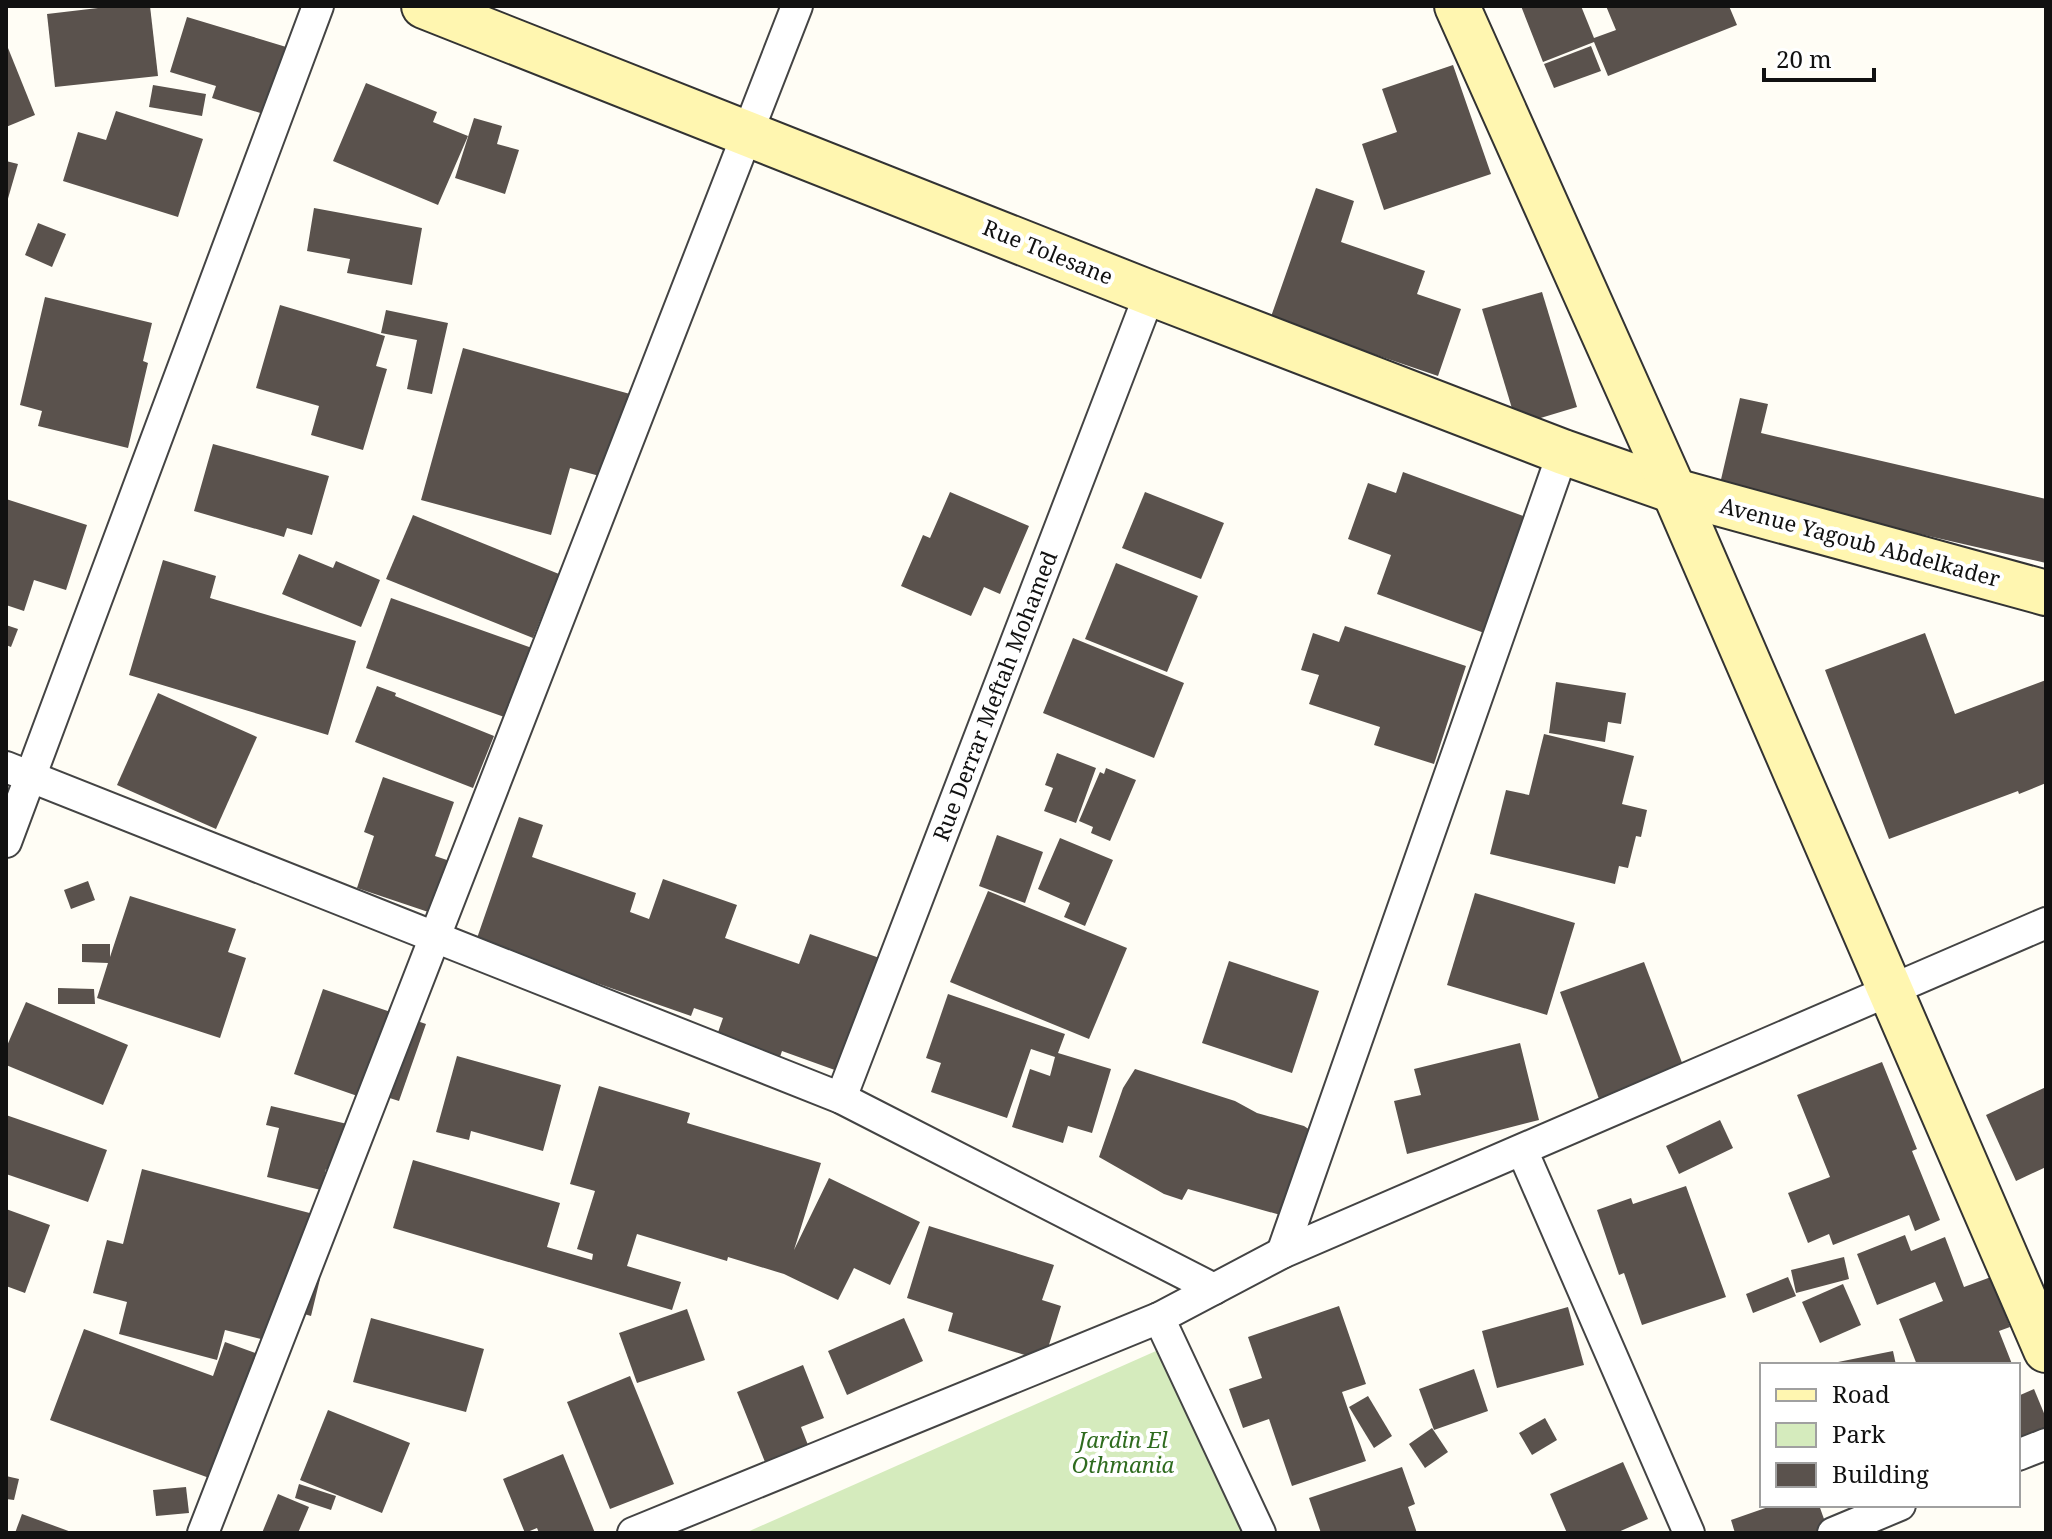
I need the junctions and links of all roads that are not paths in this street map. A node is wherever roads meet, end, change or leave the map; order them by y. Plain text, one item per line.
1 (318, 6) edge
2 (424, 6) edge
3 (797, 6) edge
4 (1457, 6) edge
5 (747, 133) junction
6 (1150, 293) junction
7 (1563, 452) junction
8 (1674, 491) junction
9 (2046, 593) edge
10 (19, 772) edge
11 (6, 842) edge
12 (2046, 923) edge
13 (436, 939) junction
14 (1891, 990) junction
15 (841, 1098) junction
16 (1522, 1150) junction
17 (1282, 1253) junction
18 (1214, 1289) junction
19 (1159, 1318) junction
20 (2046, 1350) edge
21 (2046, 1444) edge
22 (2020, 1454) edge
23 (1895, 1507) edge
24 (203, 1533) edge
25 (633, 1533) edge
26 (1260, 1533) edge
27 (1689, 1533) edge
28 (1833, 1533) edge

1 - 10 street
2 - 5 street, Rue Tolesane
3 - 5 street
4 - 8 street
5 - 6 street, Rue Tolesane
5 - 13 street
6 - 7 street, Rue Tolesane
6 - 15 street, Rue Derrar Meftah Mohamed
7 - 8 street, Rue Tolesane
7 - 17 street
8 - 9 street, Avenue Yagoub Abdelkader
8 - 14 street
10 - 11 street
10 - 13 street
12 - 14 street
13 - 15 street
13 - 24 street
14 - 16 street
14 - 20 street
15 - 18 street
16 - 17 street
16 - 27 street
17 - 18 street
18 - 19 street
19 - 25 street
19 - 26 street
21 - 22 street
23 - 28 street

